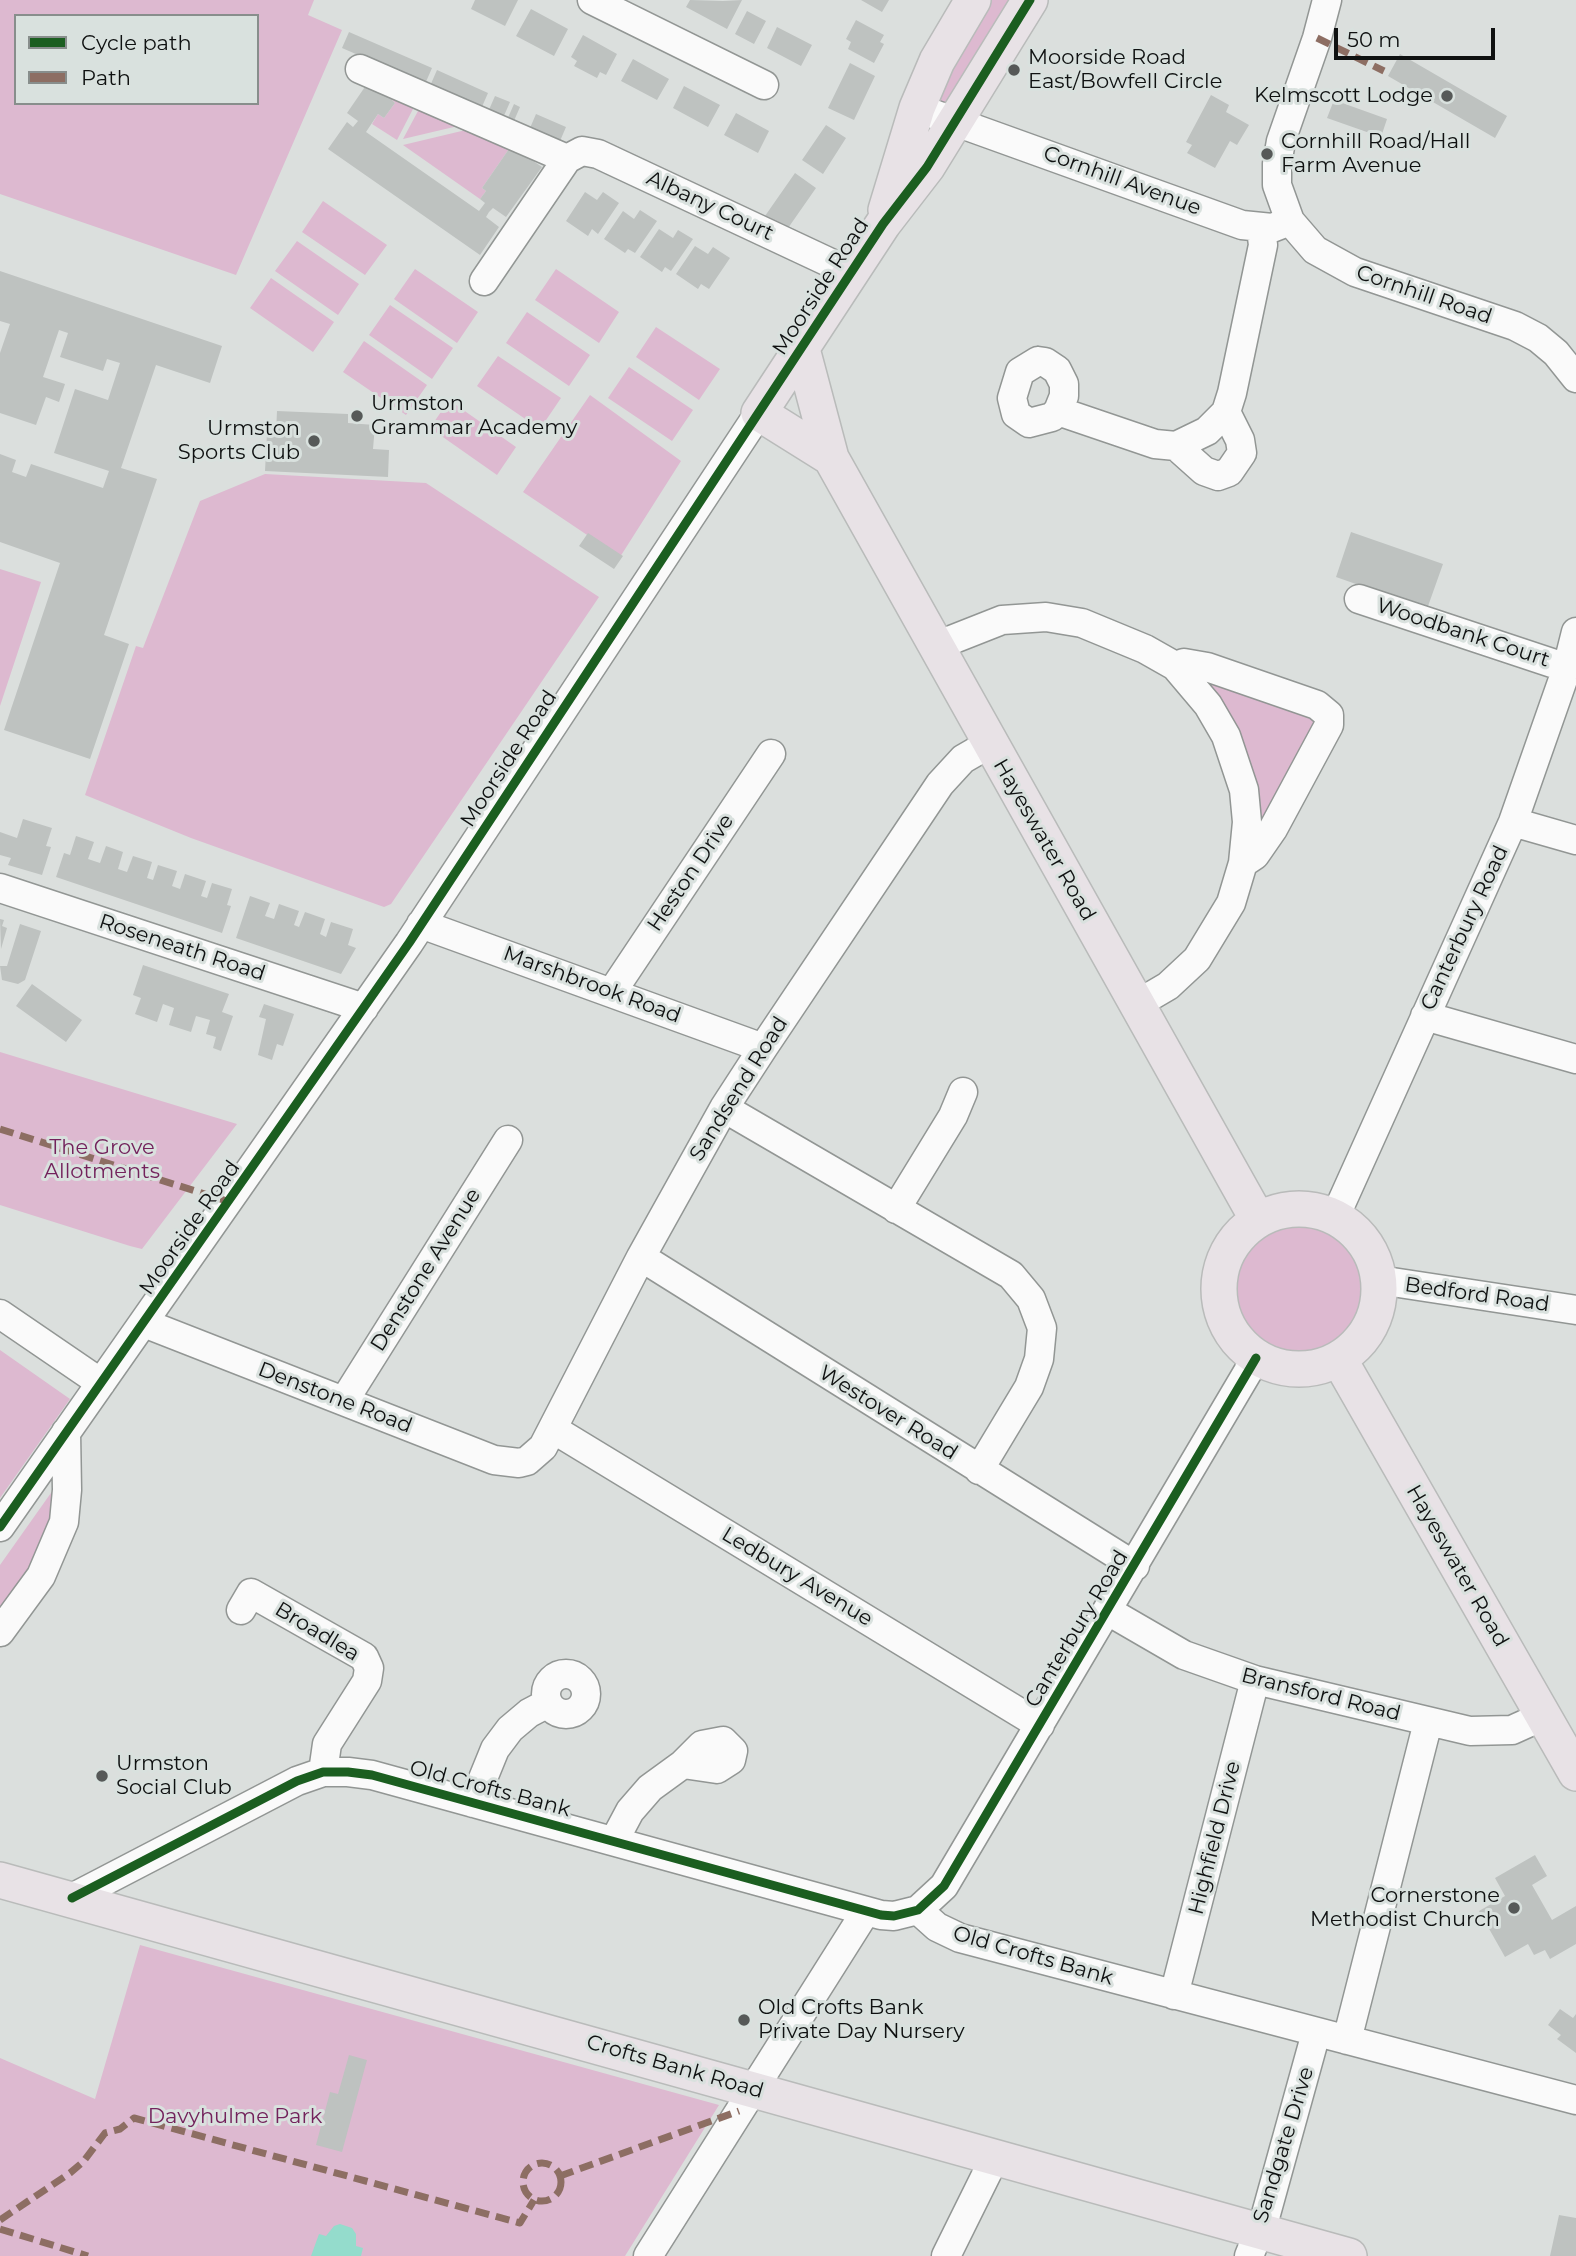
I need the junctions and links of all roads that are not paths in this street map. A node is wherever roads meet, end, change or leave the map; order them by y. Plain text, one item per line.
1 (592, 0) edge
2 (973, 0) edge
3 (1030, 0) edge
4 (1327, 0) edge
5 (360, 69) dead end
6 (764, 85) dead end
7 (917, 108) junction
8 (955, 121) junction
9 (567, 159) junction
10 (1290, 221) junction
11 (883, 224) junction
12 (1252, 227) junction
13 (852, 273) junction
14 (484, 281) dead end
15 (1566, 348) edge
16 (802, 349) junction
17 (1576, 378) edge
18 (1058, 411) dead end
19 (1226, 412) junction
20 (759, 413) junction
21 (1176, 446) junction
22 (831, 458) junction
23 (1359, 599) dead end
24 (1576, 632) edge
25 (936, 646) junction
26 (1175, 666) junction
27 (1567, 668) junction
28 (989, 744) junction
29 (771, 754) dead end
30 (1513, 822) junction
31 (1576, 840) edge
32 (1243, 863) junction
33 (0, 888) edge
34 (421, 924) junction
35 (612, 992) junction
36 (1139, 1003) junction
37 (364, 1008) junction
38 (1425, 1016) junction
39 (763, 1048) junction
40 (1576, 1059) edge
41 (963, 1092) dead end
42 (724, 1108) junction
43 (508, 1140) dead end
44 (896, 1209) junction
45 (1335, 1217) junction
46 (1258, 1220) junction
47 (642, 1257) junction
48 (1379, 1280) junction
49 (1576, 1310) edge
50 (0, 1314) edge
51 (144, 1323) junction
52 (1256, 1358) junction
53 (1339, 1359) junction
54 (101, 1383) junction
55 (344, 1401) junction
56 (553, 1429) junction
57 (66, 1432) junction
58 (527, 1461) joint
59 (979, 1470) junction
60 (0, 1527) edge
61 (1135, 1566) junction
62 (241, 1610) dead end
63 (1108, 1611) junction
64 (0, 1632) edge
65 (1255, 1680) junction
66 (548, 1703) dead end
67 (1543, 1716) junction
68 (1428, 1722) junction
69 (1040, 1725) junction
70 (1573, 1760) edge
71 (683, 1764) dead end
72 (323, 1772) junction
73 (472, 1803) junction
74 (614, 1841) junction
75 (0, 1880) edge
76 (72, 1898) junction
77 (918, 1910) junction
78 (866, 1911) junction
79 (1174, 1995) junction
80 (1317, 2033) junction
81 (1347, 2040) junction
82 (753, 2090) junction
83 (1576, 2101) edge
84 (995, 2157) junction
85 (1254, 2243) edge
86 (648, 2256) edge
87 (946, 2256) edge
88 (1349, 2256) edge

1 - 6 street
2 - 7 main road, Moorside Road
3 - 8 main road, Moorside Road
4 - 10 street, Cornhill Road
5 - 9 street
7 - 8 street, Cornhill Avenue
7 - 11 main road, Moorside Road
8 - 11 main road, Moorside Road
8 - 12 street, Cornhill Avenue
9 - 13 street, Albany Court
9 - 14 street
10 - 12 street
10 - 15 street, Cornhill Road
11 - 13 main road, Moorside Road
12 - 19 street
13 - 16 main road, Moorside Road
15 - 17 street, Cornhill Road
16 - 20 main road, Moorside Road
16 - 22 main road, Hayeswater Road
18 - 21 street
19 - 21 street
19 - 21 street
20 - 22 main road, Hayeswater Road
20 - 34 street, Moorside Road
22 - 25 main road, Hayeswater Road
23 - 27 street, Woodbank Court
24 - 27 street, Canterbury Road
25 - 26 street
25 - 28 main road, Hayeswater Road
26 - 32 street
26 - 32 street
27 - 30 street, Canterbury Road
28 - 36 main road, Hayeswater Road
28 - 39 street, Sandsend Road
29 - 35 street, Heston Drive
30 - 31 street
30 - 38 street, Canterbury Road
32 - 36 street
33 - 37 street, Roseneath Road
34 - 35 street, Marshbrook Road
34 - 37 street, Moorside Road
35 - 39 street, Marshbrook Road
36 - 46 main road, Hayeswater Road
37 - 51 street, Moorside Road
38 - 40 street
38 - 45 street, Canterbury Road
39 - 42 street, Sandsend Road
41 - 44 street
42 - 44 street
42 - 47 street, Sandsend Road
43 - 55 street, Denstone Avenue
44 - 59 street
45 - 46 main road
45 - 48 main road
46 - 52 main road
47 - 56 street, Sandsend Road
47 - 59 street, Westover Road
48 - 49 street, Bedford Road
48 - 53 main road
50 - 54 street
51 - 54 street, Moorside Road
51 - 55 street, Denstone Road
52 - 53 main road
52 - 61 street, Canterbury Road
53 - 67 main road, Hayeswater Road
54 - 57 street, Moorside Road
55 - 58 street, Denstone Road
56 - 58 street, Sandsend Road
56 - 69 street, Ledbury Avenue
57 - 60 street, Moorside Road
57 - 64 street
59 - 61 street, Westover Road
61 - 63 street, Canterbury Road
62 - 72 street, Broadlea
63 - 65 street, Bransford Road
63 - 69 street, Canterbury Road
65 - 68 street, Bransford Road
65 - 79 street, Highfield Drive
66 - 73 street
67 - 68 street, Bransford Road
67 - 70 main road, Hayeswater Road
68 - 81 street
69 - 77 street, Canterbury Road
71 - 74 street
72 - 73 street, Old Crofts Bank
72 - 76 street, Old Crofts Bank
73 - 74 street, Old Crofts Bank
74 - 78 street, Old Crofts Bank
75 - 76 main road, Crofts Bank Road
76 - 82 main road, Crofts Bank Road
77 - 78 street, Old Crofts Bank
77 - 79 street, Old Crofts Bank
78 - 82 street
79 - 80 street, Old Crofts Bank
80 - 81 street, Old Crofts Bank
80 - 85 street, Sandgate Drive
81 - 83 street, Old Crofts Bank
82 - 84 main road, Crofts Bank Road
82 - 86 street
84 - 85 main road, Crofts Bank Road
84 - 87 street
85 - 88 main road, Crofts Bank Road

